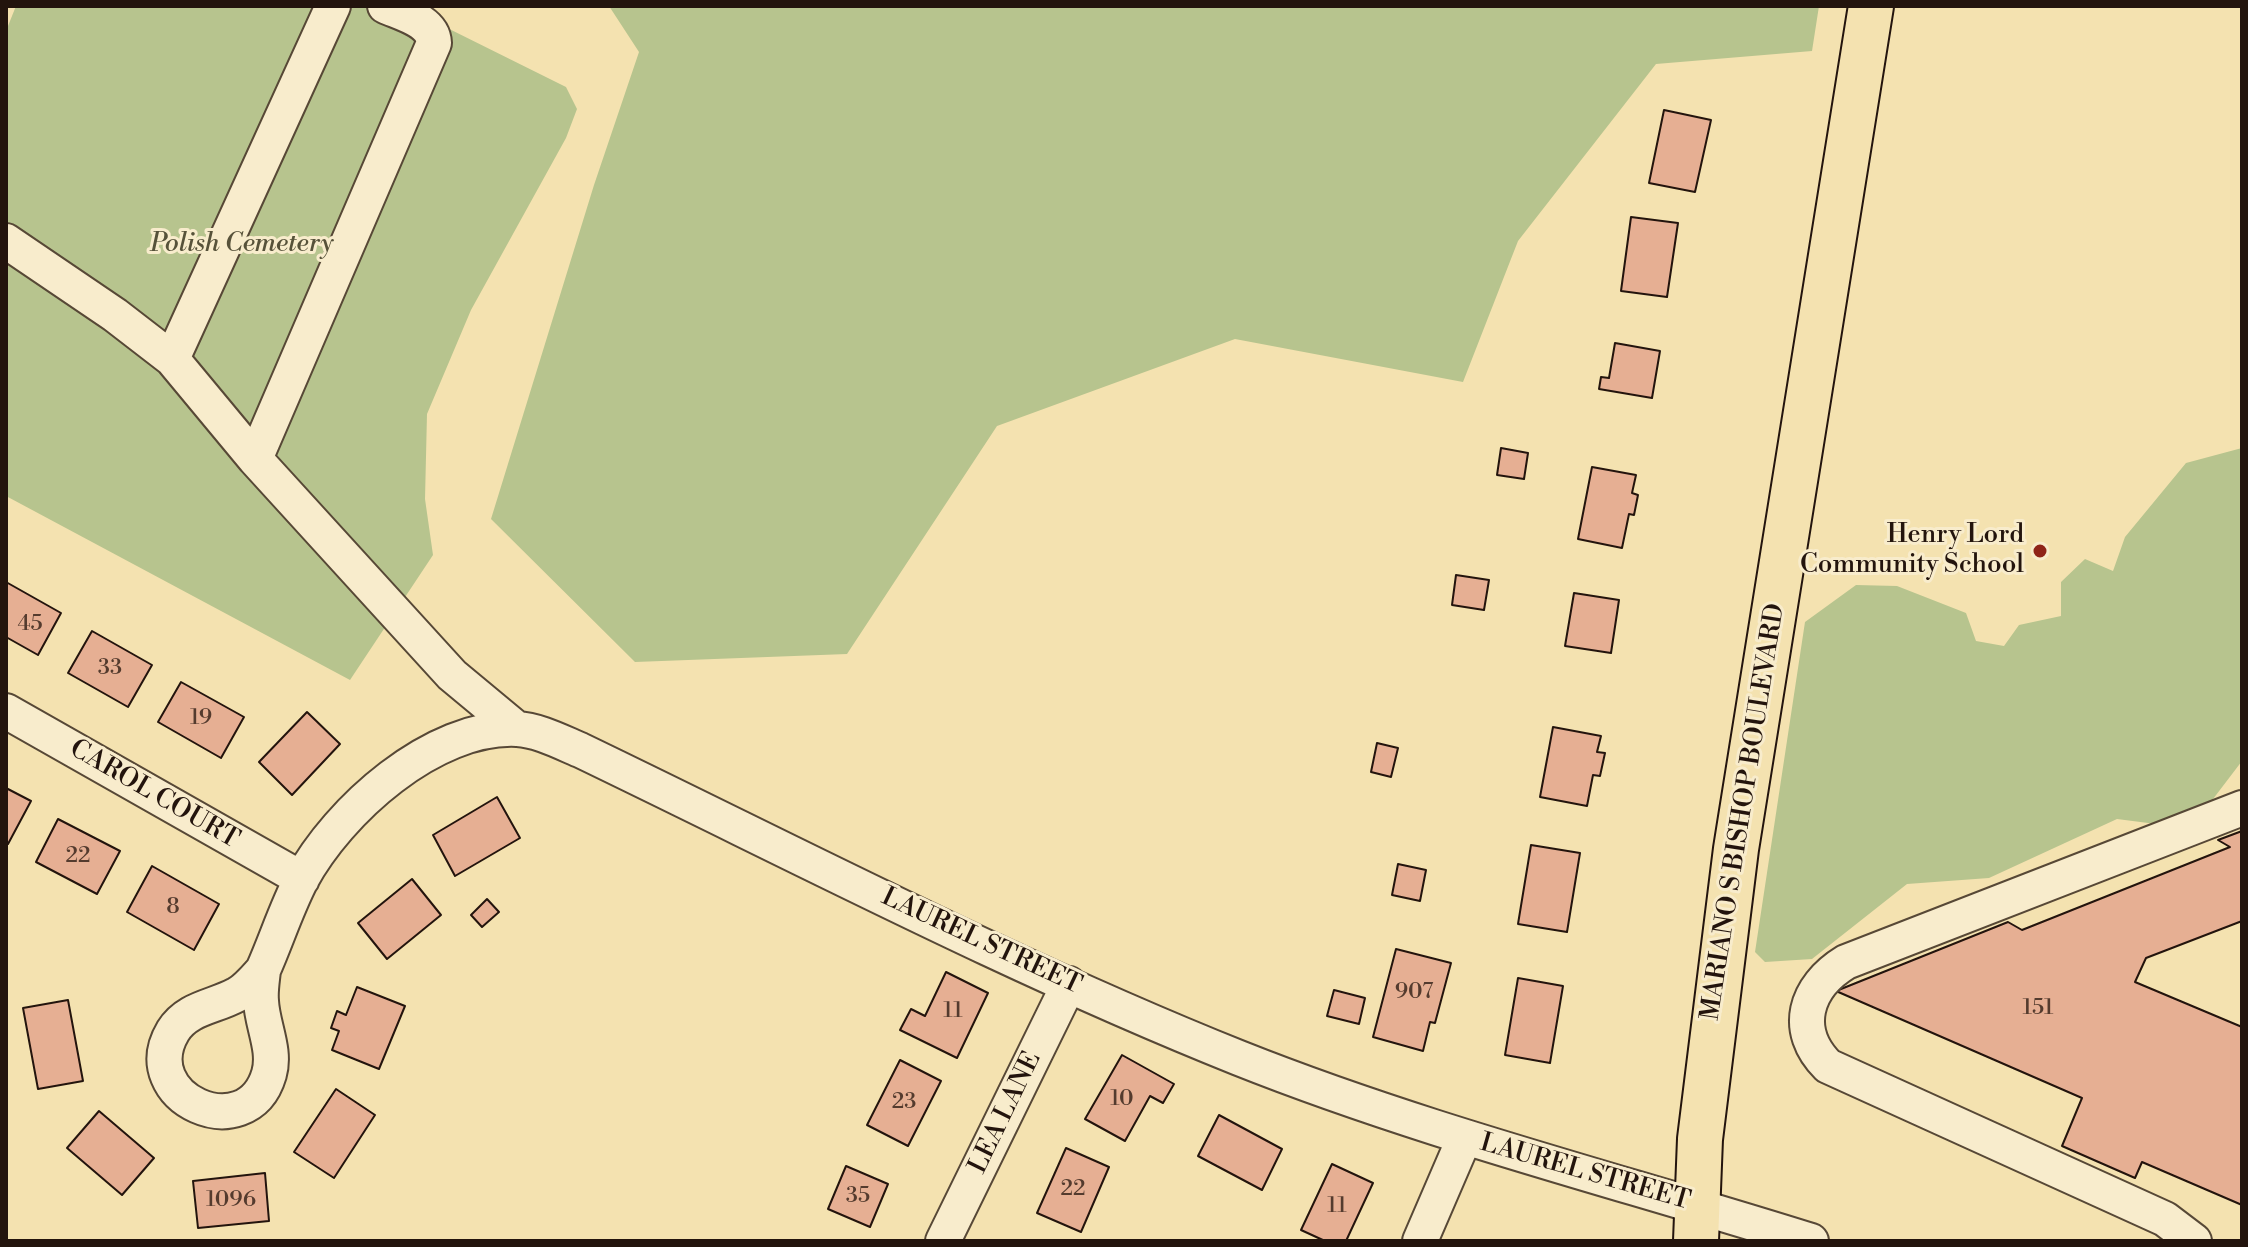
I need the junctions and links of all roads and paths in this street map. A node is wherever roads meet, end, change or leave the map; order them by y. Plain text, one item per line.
1 (333, 6) edge
2 (385, 6) edge
3 (1871, 6) edge
4 (6, 241) edge
5 (172, 359) junction
6 (255, 459) junction
7 (6, 711) edge
8 (517, 729) junction
9 (2242, 808) edge
10 (302, 879) junction
11 (263, 970) dead end
12 (1069, 984) junction
13 (1464, 1139) junction
14 (1696, 1223) edge
15 (943, 1241) edge
16 (1420, 1241) edge
17 (1811, 1241) edge
18 (2194, 1241) edge

1 - 5 street
2 - 6 street
3 - 14 main road, MARIANO S BISHOP BOULEVARD
4 - 5 street
5 - 6 street
6 - 8 street
7 - 10 street, CAROL COURT
8 - 10 street, LAUREL STREET
8 - 12 street, LAUREL STREET
9 - 18 street
10 - 11 street, LAUREL STREET
12 - 13 street, LAUREL STREET
12 - 15 street, LEA LANE
13 - 14 street, LAUREL STREET
13 - 16 street
14 - 17 street, LAUREL STREET

